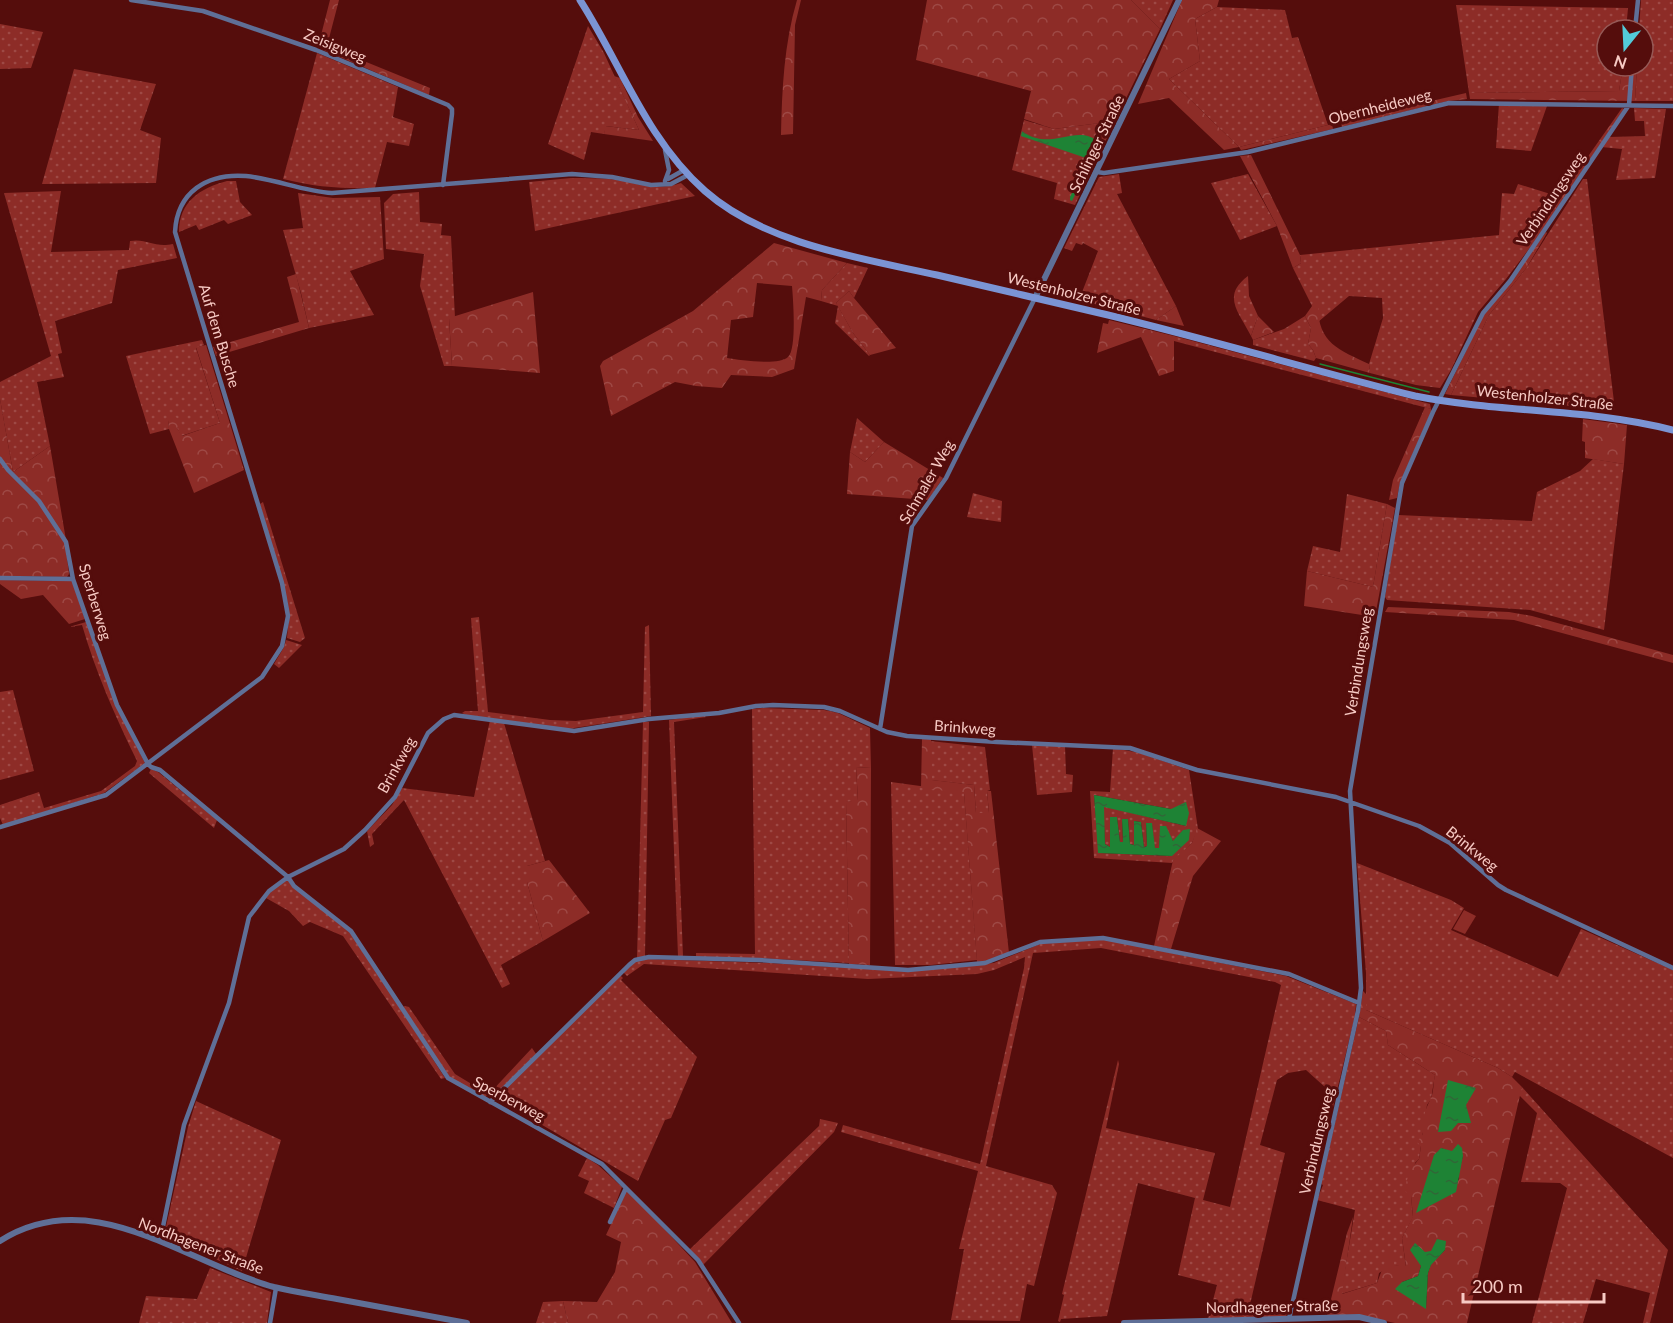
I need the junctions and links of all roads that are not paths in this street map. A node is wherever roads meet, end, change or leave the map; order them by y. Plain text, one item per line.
1 (131, 0) edge
2 (580, 0) edge
3 (1179, 0) edge
4 (1638, 0) edge
5 (1636, 18) edge
6 (1631, 78) edge
7 (1629, 105) junction
8 (1673, 106) edge
9 (663, 145) junction
10 (686, 172) junction
11 (1097, 172) junction
12 (663, 183) junction
13 (443, 185) junction
14 (1035, 298) junction
15 (1438, 400) junction
16 (1673, 430) edge
17 (0, 459) edge
18 (0, 578) edge
19 (73, 579) junction
20 (880, 729) junction
21 (156, 758) junction
22 (148, 764) junction
23 (160, 770) junction
24 (1349, 801) junction
25 (0, 827) edge
26 (288, 877) junction
27 (1673, 968) edge
28 (1359, 1003) junction
29 (490, 1102) junction
30 (626, 1188) junction
31 (610, 1222) dead end
32 (0, 1241) edge
33 (160, 1241) junction
34 (276, 1288) junction
35 (1289, 1319) junction
36 (270, 1323) edge
37 (467, 1323) edge
38 (739, 1323) edge
39 (1124, 1323) edge
40 (1384, 1323) edge

1 - 13 street, Zeisigweg
2 - 9 main road, Westenholzer Straße
3 - 11 street, Schlinger Straße
4 - 5 street
6 - 7 street, Verbindungsweg
7 - 8 street, Obernheideweg
7 - 11 street, Obernheideweg
7 - 15 street, Verbindungsweg
9 - 10 main road, Westenholzer Straße
9 - 12 street
10 - 12 street
10 - 14 main road, Westenholzer Straße
11 - 14 street, Schlinger Straße
12 - 13 street, Auf dem Busche
13 - 21 street, Auf dem Busche
14 - 15 main road, Westenholzer Straße
14 - 20 street, Schmaler Weg
15 - 16 main road, Westenholzer Straße
15 - 24 street, Verbindungsweg
17 - 19 street, Sperberweg
18 - 19 street
19 - 22 street, Sperberweg
20 - 24 street, Brinkweg
20 - 26 street, Brinkweg
21 - 22 street, Auf dem Busche
21 - 23 street
22 - 23 street
22 - 25 street, Auf dem Busche
23 - 26 street
24 - 27 street, Brinkweg
24 - 28 street, Verbindungsweg
26 - 29 street, Sperberweg
26 - 33 street, Brinkweg
28 - 29 street
28 - 35 street, Verbindungsweg
29 - 30 street, Sperberweg
30 - 31 street
30 - 38 street, Sperberweg
32 - 33 street, Nordhagener Straße
33 - 34 street, Nordhagener Straße
34 - 36 street
34 - 37 street, Nordhagener Straße
35 - 39 street, Nordhagener Straße
35 - 40 street, Nordhagener Straße

